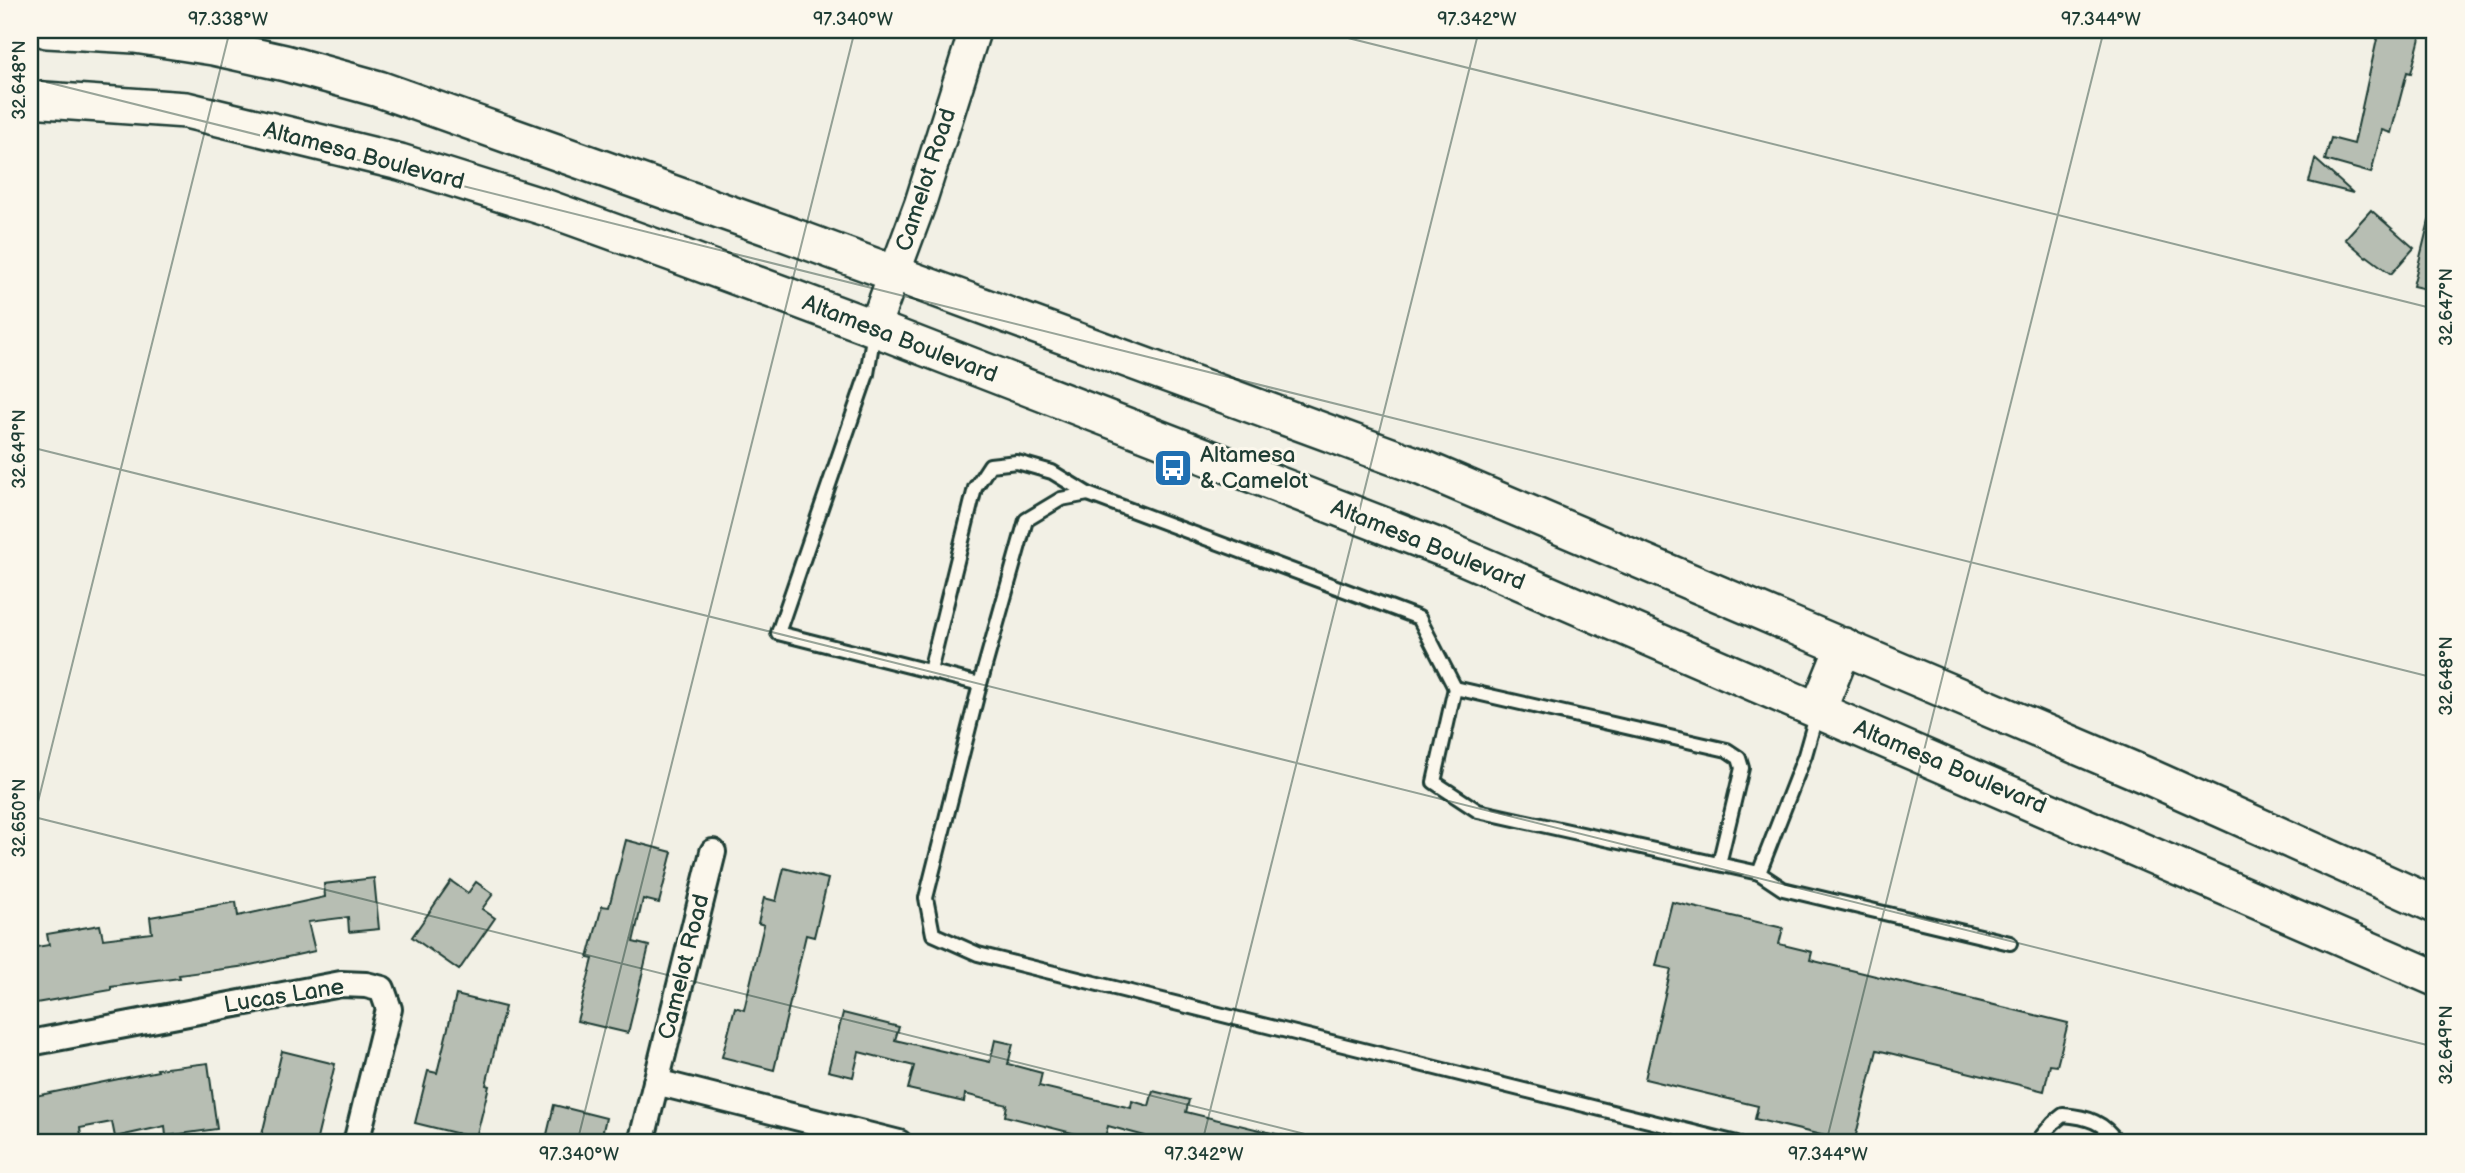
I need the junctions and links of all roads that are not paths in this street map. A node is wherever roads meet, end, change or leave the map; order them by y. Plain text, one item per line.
1 (47, 30) edge
2 (975, 30) edge
3 (30, 99) edge
4 (894, 275) junction
5 (874, 328) junction
6 (1088, 494) junction
7 (1844, 646) junction
8 (930, 671) junction
9 (980, 684) junction
10 (1455, 688) junction
11 (1818, 710) junction
12 (713, 852) dead end
13 (1719, 864) junction
14 (1759, 873) junction
15 (2435, 905) edge
16 (2010, 943) dead end
17 (2435, 978) edge
18 (30, 1043) edge
19 (656, 1082) junction
20 (356, 1143) edge
21 (641, 1143) edge
22 (900, 1143) edge
23 (1737, 1143) edge
24 (2036, 1143) edge
25 (2118, 1143) edge

1 - 4 main road
2 - 4 street, Camelot Road
3 - 5 main road, Altamesa Boulevard
4 - 5 street, Camelot Road
4 - 7 main road
5 - 8 lane
5 - 11 main road, Altamesa Boulevard
6 - 8 lane
6 - 9 lane
6 - 10 lane
7 - 11 main road
7 - 15 main road
8 - 9 lane
9 - 23 lane
10 - 13 lane
10 - 13 lane
11 - 14 lane
11 - 17 main road, Altamesa Boulevard
12 - 19 street, Camelot Road
13 - 14 lane
14 - 16 lane
18 - 20 street, Lucas Lane
19 - 21 street, Camelot Road
19 - 22 street
24 - 25 lane

